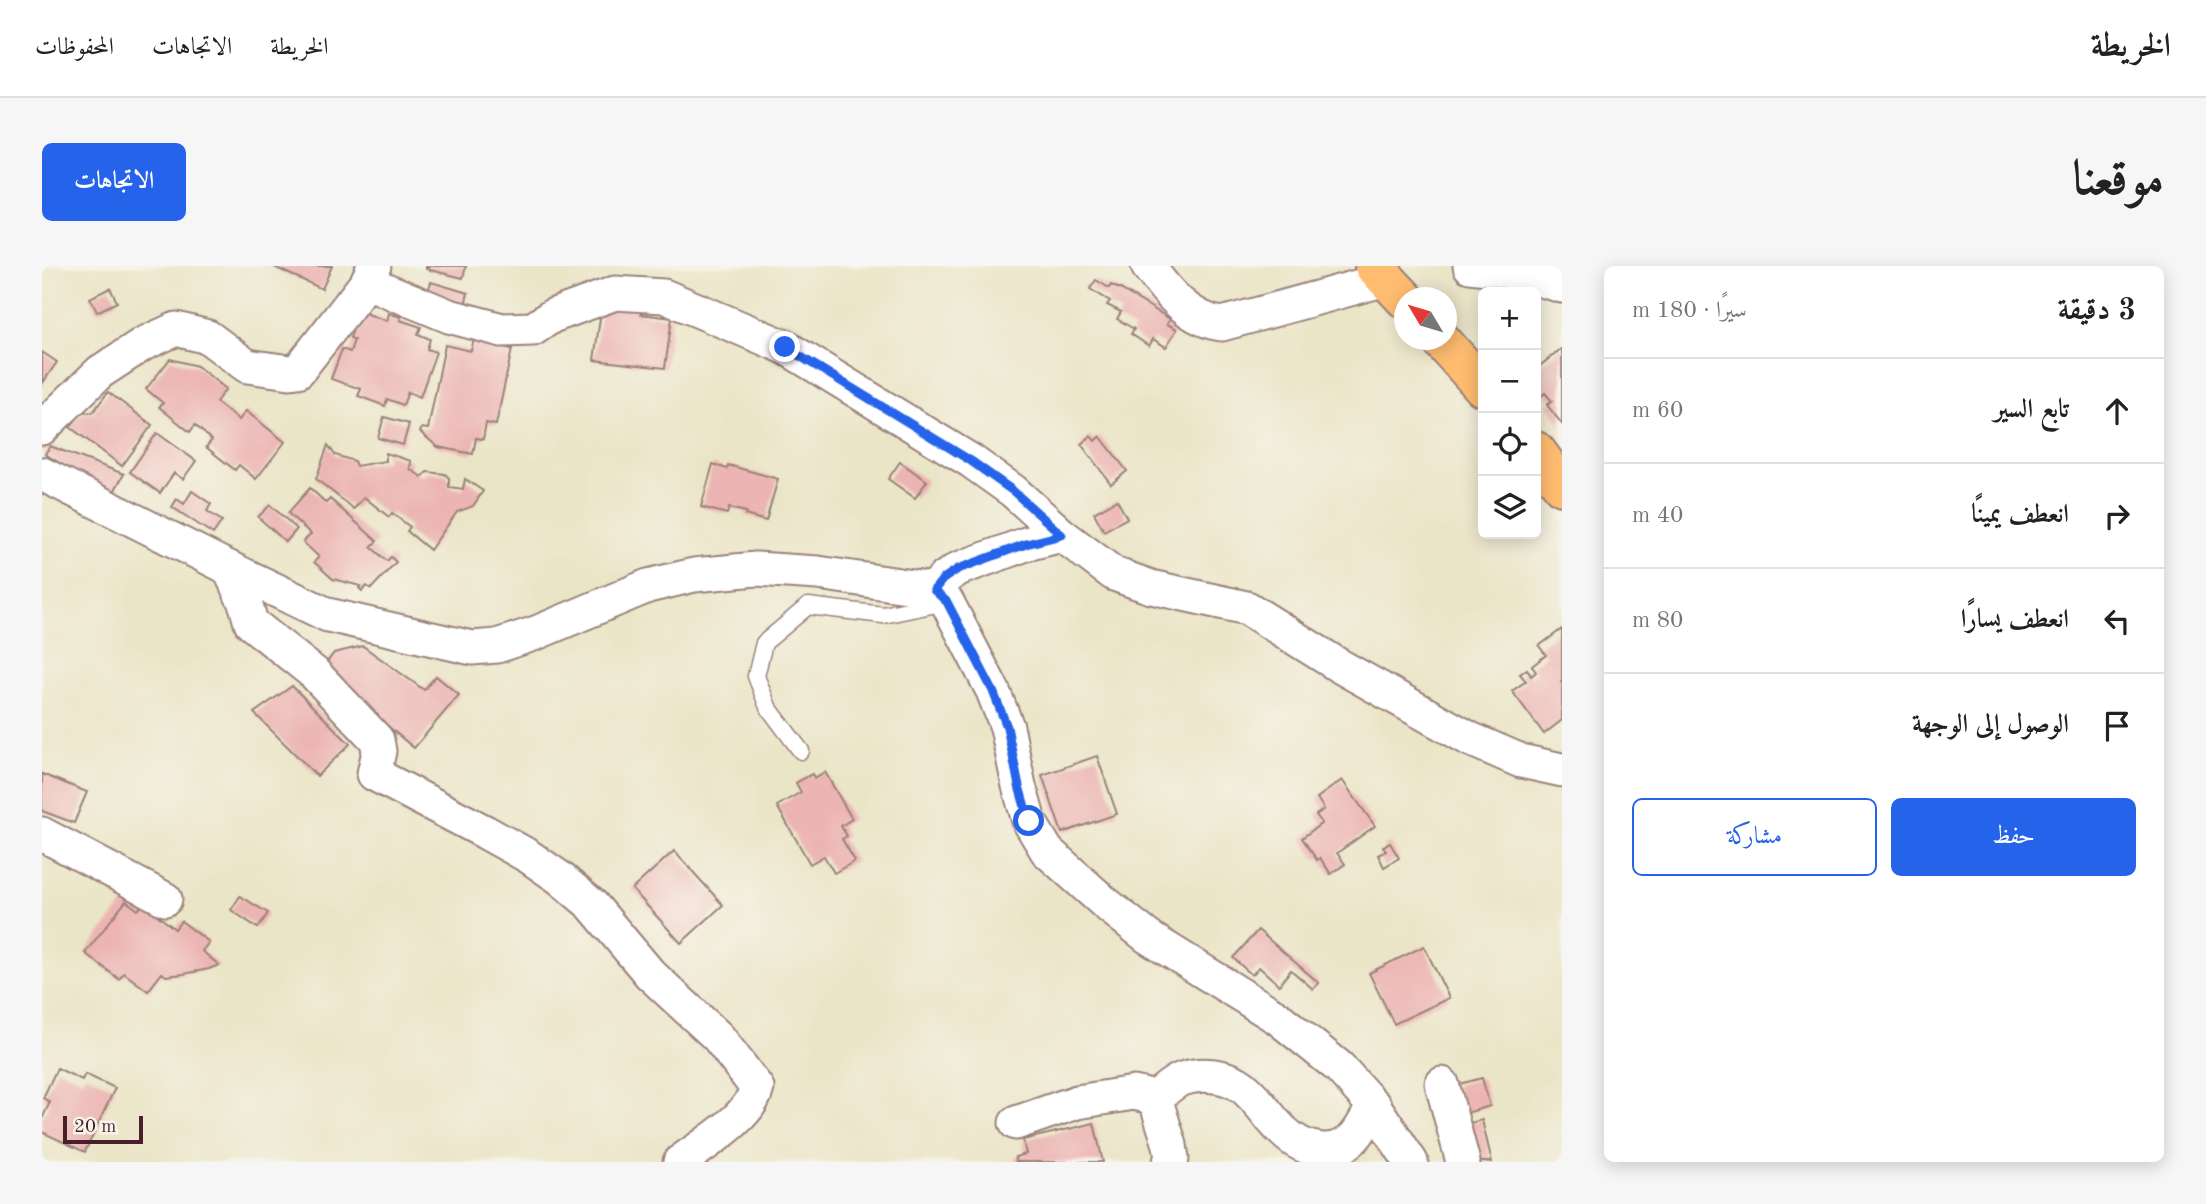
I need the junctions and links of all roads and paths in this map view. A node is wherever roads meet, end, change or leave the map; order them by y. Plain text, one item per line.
1 (1148, 266) edge
2 (1489, 267) edge
3 (370, 274) edge
4 (1387, 276) edge
5 (1562, 286) edge
6 (1450, 350) edge
7 (1478, 381) edge
8 (42, 428) edge
9 (1541, 458) edge
10 (42, 474) edge
11 (1562, 486) edge
12 (1062, 535) junction
13 (229, 568) junction
14 (940, 596) junction
15 (801, 751) dead end
16 (1562, 770) edge
17 (42, 834) edge
18 (164, 899) dead end
19 (1442, 1084) dead end
20 (1155, 1098) junction
21 (1374, 1106) junction
22 (1016, 1123) dead end
23 (1174, 1161) edge
24 (680, 1162) edge
25 (1411, 1162) edge
26 (1463, 1162) edge

1 - 4 street
2 - 5 street
3 - 8 street
3 - 12 street
6 - 7 main road
9 - 11 main road
10 - 13 street
12 - 14 street
12 - 16 street
13 - 14 street
13 - 24 street
14 - 15 lane
14 - 21 street
17 - 18 street
19 - 26 street
20 - 21 street
20 - 22 street
20 - 23 street
21 - 25 street

